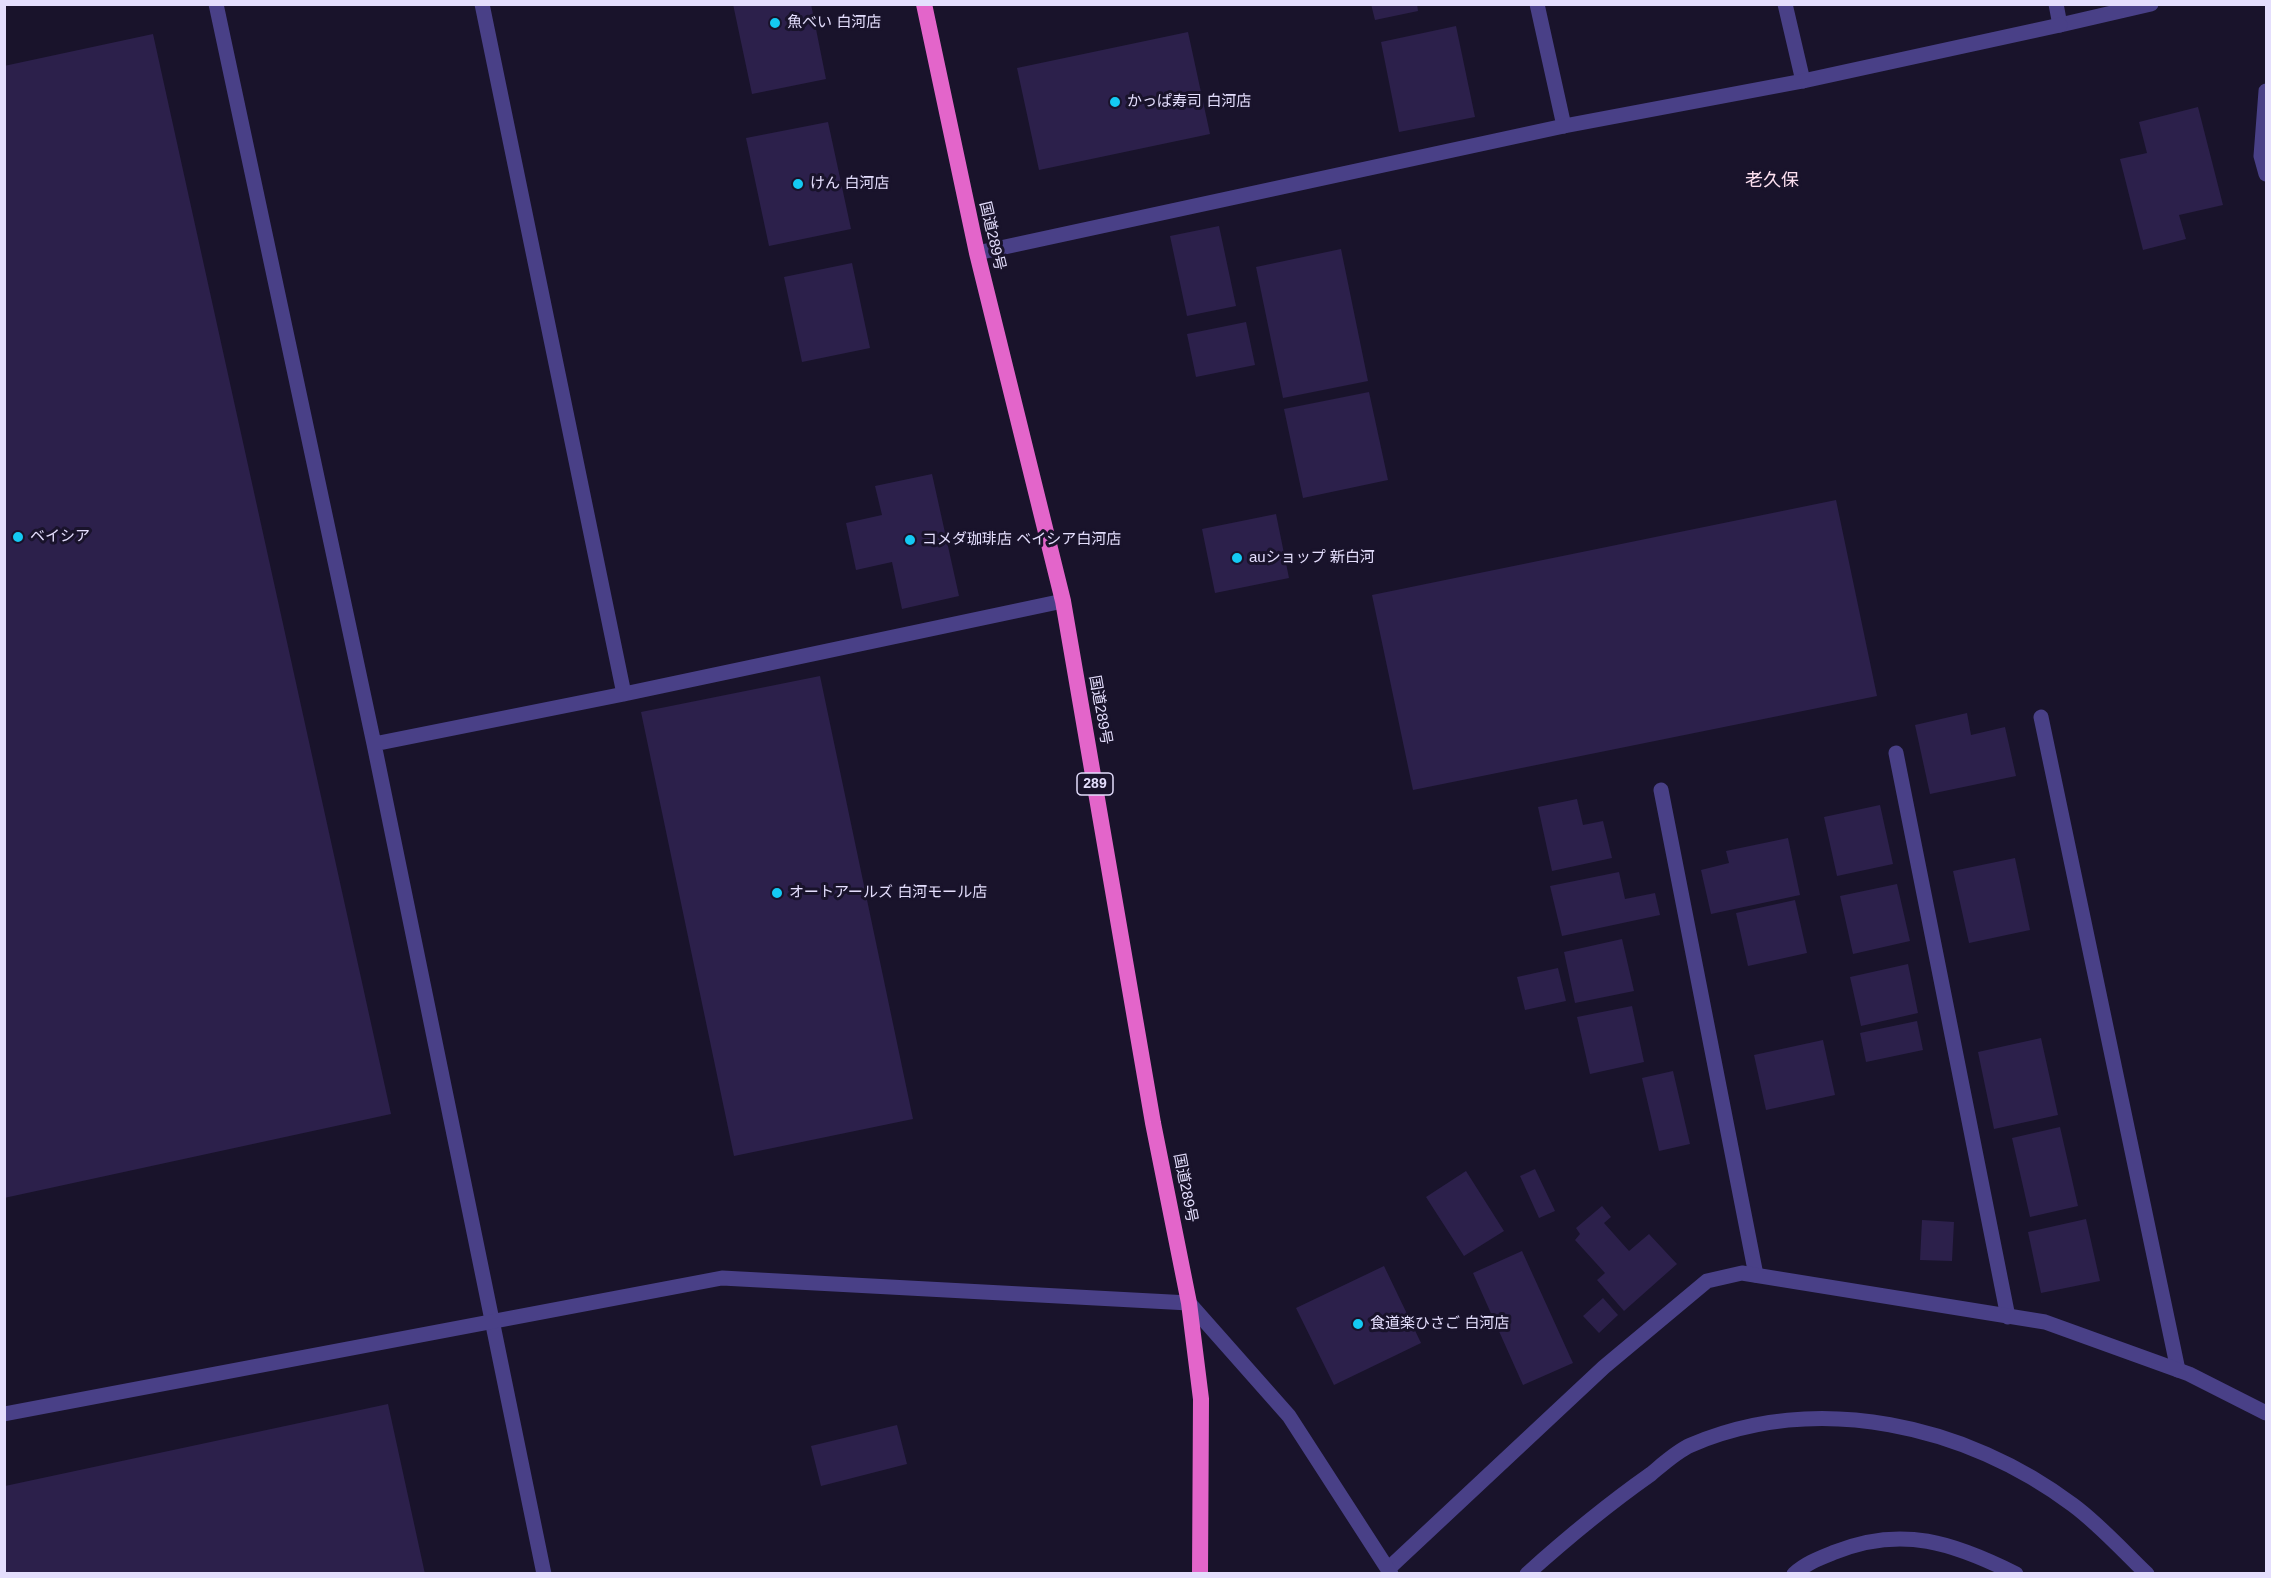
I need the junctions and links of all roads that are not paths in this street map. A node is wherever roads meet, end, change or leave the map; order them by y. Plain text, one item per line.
1 (216, 4) edge
2 (482, 4) edge
3 (924, 4) edge
4 (1537, 4) edge
5 (1785, 4) edge
6 (2056, 4) edge
7 (2151, 4) edge
8 (2060, 25) junction
9 (1803, 81) junction
10 (2266, 91) edge
11 (1564, 126) junction
12 (2266, 174) edge
13 (977, 253) junction
14 (1063, 601) junction
15 (624, 694) junction
16 (2041, 717) dead end
17 (374, 744) junction
18 (1896, 753) dead end
19 (1661, 790) dead end
20 (1756, 1275) junction
21 (1189, 1303) junction
22 (2008, 1317) junction
23 (491, 1322) junction
24 (2178, 1370) junction
25 (2266, 1413) edge
26 (4, 1414) edge
27 (1996, 1570) edge
28 (1389, 1571) edge
29 (2140, 1571) edge
30 (544, 1574) edge
31 (1200, 1574) edge
32 (1527, 1574) edge
33 (1794, 1574) edge
34 (2016, 1574) edge

1 - 17 street
2 - 15 street
3 - 13 highway, 国道289号 / 289
4 - 11 street
5 - 9 street
6 - 8 street
7 - 8 street
8 - 9 street
9 - 11 street
10 - 12 street
11 - 13 street
13 - 14 highway, 国道289号 / 289
14 - 15 street
14 - 21 highway, 国道289号 / 289
15 - 17 street
16 - 24 street
17 - 23 street
18 - 22 street
19 - 20 street
20 - 22 street
20 - 28 street
21 - 23 street
21 - 28 street
21 - 31 highway, 国道289号 / 289
22 - 24 street
23 - 26 street
23 - 30 street
24 - 25 street
27 - 33 street
27 - 34 street
29 - 32 street

